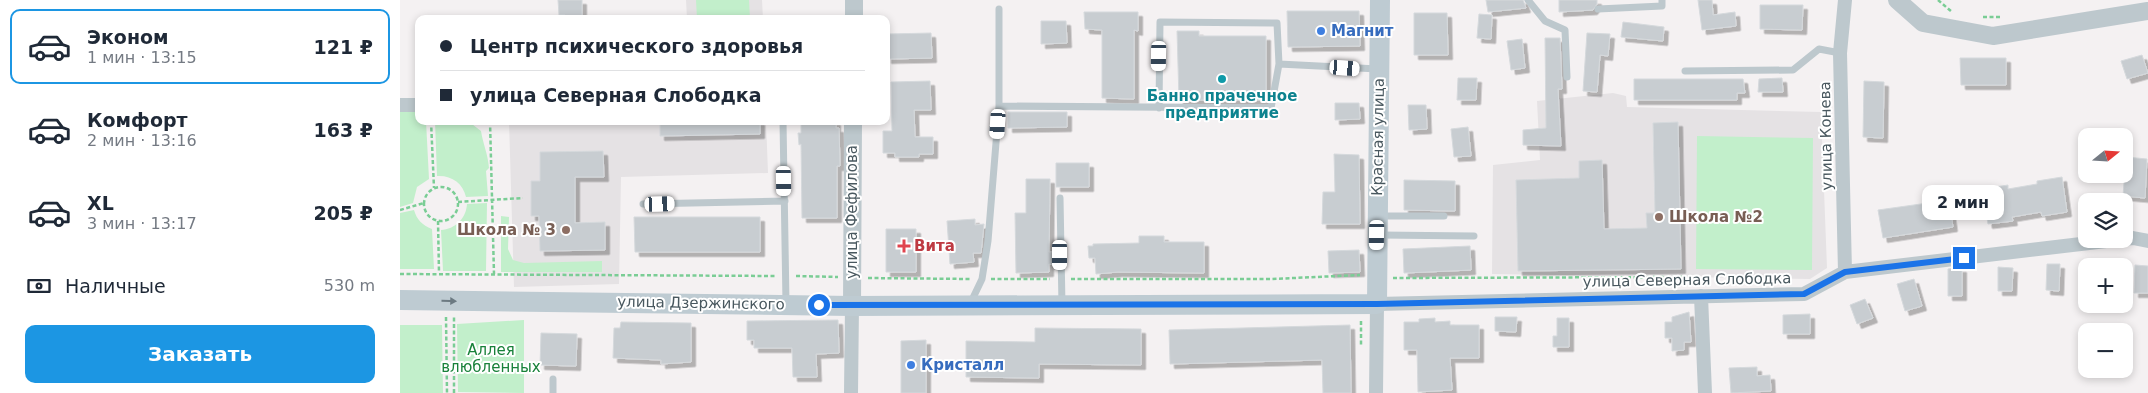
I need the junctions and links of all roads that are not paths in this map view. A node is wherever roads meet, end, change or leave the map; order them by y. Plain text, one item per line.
1 (854, 0) edge
2 (1380, 0) edge
3 (1528, 0) edge
4 (1662, 0) edge
5 (1845, 0) edge
6 (1897, 0) edge
7 (999, 8) dead end
8 (1598, 9) dead end
9 (2148, 11) edge
10 (854, 15) edge
11 (1840, 53) junction
12 (1279, 64) junction
13 (1379, 70) junction
14 (1685, 72) dead end
15 (1567, 77) dead end
16 (400, 105) edge
17 (415, 105) edge
18 (999, 106) junction
19 (1159, 108) junction
20 (783, 125) edge
21 (853, 125) edge
22 (1060, 198) dead end
23 (785, 201) junction
24 (642, 204) dead end
25 (1378, 216) junction
26 (1444, 216) dead end
27 (1377, 235) junction
28 (1474, 236) dead end
29 (2133, 238) edge
30 (2148, 241) edge
31 (2078, 244) edge
32 (1845, 272) junction
33 (1701, 296) junction
34 (1543, 299) joint
35 (400, 300) edge
36 (786, 304) junction
37 (1377, 304) junction
38 (1062, 305) junction
39 (852, 306) junction
40 (969, 306) junction
41 (552, 379) dead end
42 (552, 393) edge
43 (851, 393) edge
44 (1376, 393) edge
45 (1705, 393) edge

1 - 10 street
2 - 13 main road, Красная улица
3 - 15 lane
4 - 8 lane
5 - 11 street, улица Конева
6 - 9 street
7 - 18 lane
11 - 14 lane
11 - 32 street, улица Конева
12 - 13 lane
12 - 19 lane
12 - 19 lane
13 - 25 main road, Красная улица
16 - 17 street
18 - 19 lane
18 - 40 lane
20 - 23 lane
21 - 39 street, улица Фефилова
22 - 38 lane
23 - 24 lane
23 - 36 lane
25 - 26 lane
25 - 27 main road, Красная улица
27 - 28 lane
27 - 37 main road, Красная улица
29 - 30 street, улица Северная Слободка
31 - 32 street, улица Северная Слободка
32 - 33 street, улица Северная Слободка
33 - 34 street, улица Северная Слободка
33 - 45 street
34 - 37 street, улица Дзержинского
35 -> 36 main road, улица Дзержинского
36 - 39 main road, улица Дзержинского
37 - 38 main road, улица Дзержинского
37 - 44 street, Красная улица
38 - 40 main road, улица Дзержинского
39 - 40 main road, улица Дзержинского
39 - 43 street, улица Фефилова
41 - 42 lane

